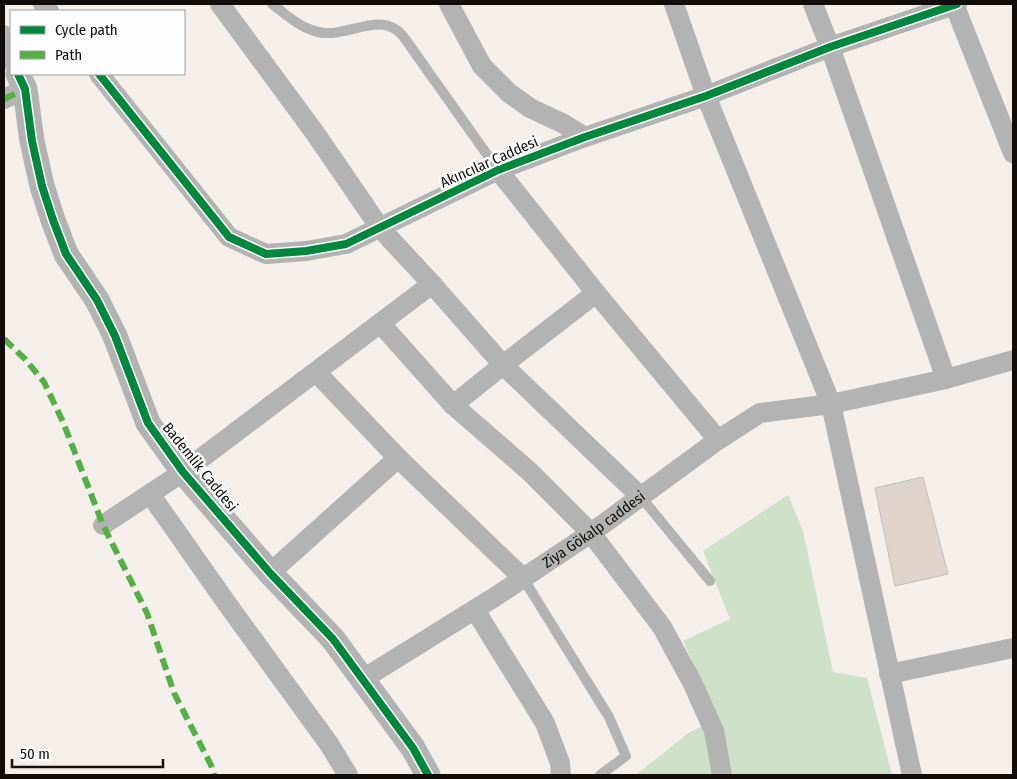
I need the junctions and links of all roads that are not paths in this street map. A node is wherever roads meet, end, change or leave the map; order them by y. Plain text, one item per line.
1 (220, 4) edge
2 (272, 4) edge
3 (449, 4) edge
4 (674, 4) edge
5 (813, 4) edge
6 (955, 4) edge
7 (4, 38) edge
8 (830, 47) junction
9 (10, 55) edge
10 (100, 75) edge
11 (16, 87) edge
12 (706, 96) junction
13 (585, 137) junction
14 (1013, 153) edge
15 (498, 170) junction
16 (380, 228) junction
17 (432, 284) junction
18 (596, 293) junction
19 (381, 324) junction
20 (1013, 360) edge
21 (502, 365) junction
22 (316, 372) junction
23 (946, 379) junction
24 (831, 404) junction
25 (454, 405) junction
26 (718, 440) junction
27 (398, 458) junction
28 (183, 472) junction
29 (150, 494) junction
30 (641, 497) junction
31 (103, 525) dead end
32 (590, 533) junction
33 (270, 573) junction
34 (523, 578) junction
35 (710, 582) dead end
36 (474, 610) junction
37 (1013, 648) edge
38 (889, 674) junction
39 (363, 679) junction
40 (348, 775) edge
41 (428, 775) edge
42 (561, 775) edge
43 (600, 775) edge
44 (722, 775) edge
45 (912, 775) edge

1 - 16 street
2 - 15 lane
3 - 13 street
4 - 12 street
5 - 8 street
6 - 8 street, Akıncılar Caddesi
6 - 14 street
7 - 9 street
8 - 12 street, Akıncılar Caddesi
8 - 23 street
10 - 16 street, Akıncılar Caddesi
11 - 28 street, Bademlik Caddesi
12 - 13 street, Akıncılar Caddesi
12 - 24 street
13 - 15 street, Akıncılar Caddesi
15 - 16 street, Akıncılar Caddesi
15 - 18 street
16 - 17 street
17 - 19 street
17 - 21 street
18 - 21 street
18 - 26 street
19 - 22 street
19 - 25 street
20 - 23 street, Ziya Gökalp caddesi
21 - 25 street
21 - 30 street
22 - 27 street
22 - 28 street
23 - 24 street, Ziya Gökalp caddesi
24 - 26 street, Ziya Gökalp caddesi
24 - 38 street
25 - 32 street
26 - 30 street, Ziya Gökalp caddesi
27 - 33 street
27 - 34 street
28 - 29 street
28 - 33 street, Bademlik Caddesi
29 - 31 street
29 - 40 street
30 - 32 street, Ziya Gökalp caddesi
30 - 35 lane
32 - 34 street, Ziya Gökalp caddesi
32 - 44 street
33 - 39 street, Bademlik Caddesi
34 - 36 street, Ziya Gökalp caddesi
34 - 43 lane
36 - 39 street, Ziya Gökalp caddesi
36 - 42 street
37 - 38 street
38 - 45 street
39 - 41 street, Bademlik Caddesi

